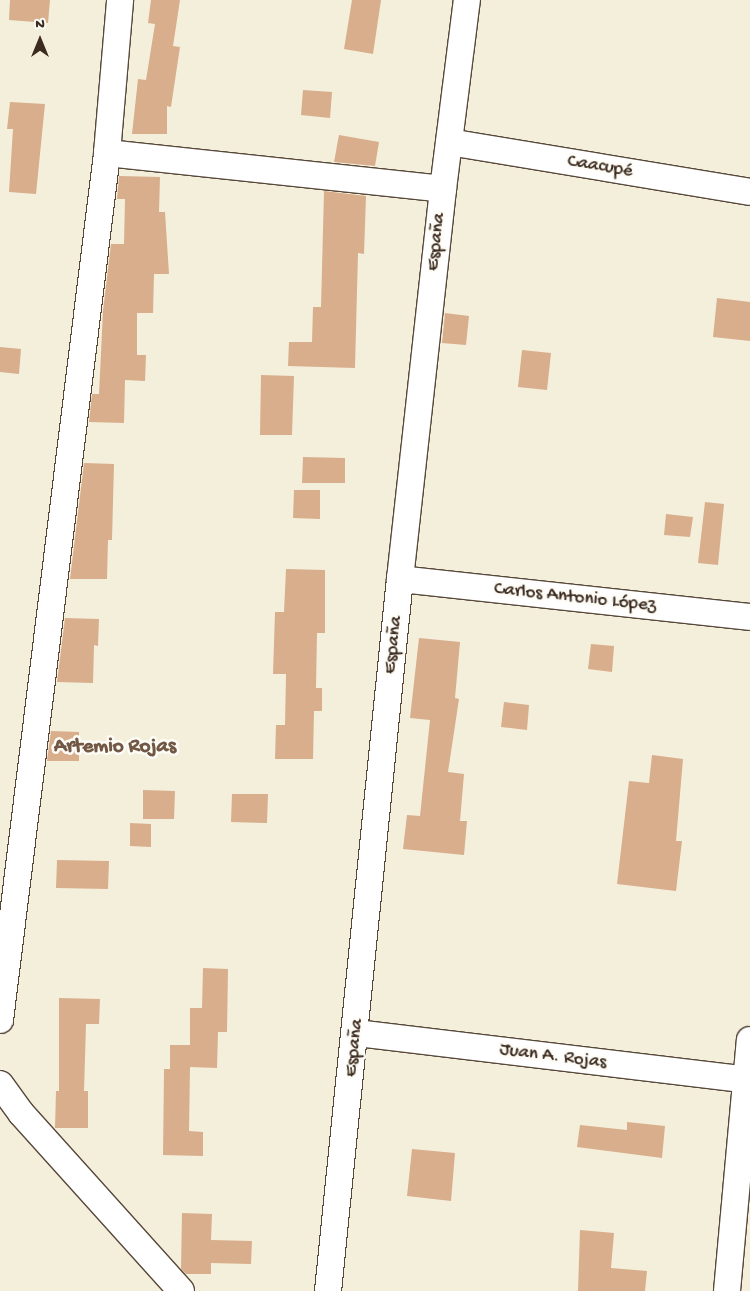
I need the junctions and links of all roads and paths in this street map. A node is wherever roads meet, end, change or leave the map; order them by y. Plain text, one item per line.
1 (120, 0) edge
2 (468, 0) edge
3 (449, 142) junction
4 (107, 153) junction
5 (443, 189) junction
6 (750, 192) edge
7 (400, 579) junction
8 (750, 617) edge
9 (0, 1020) edge
10 (356, 1033) junction
11 (750, 1040) edge
12 (748, 1080) edge
13 (0, 1084) edge
14 (181, 1291) edge
15 (328, 1291) edge
16 (727, 1291) edge

1 - 4 street
2 - 3 street, España
3 - 5 street, España
3 - 6 street, Caacupé
4 - 5 street
4 - 9 street
5 - 7 street, España
7 - 8 street, Carlos Antonio López
7 - 10 street, España
10 - 12 street, Juan A. Rojas
10 - 15 street, España
11 - 12 street
12 - 16 street
13 - 14 street

